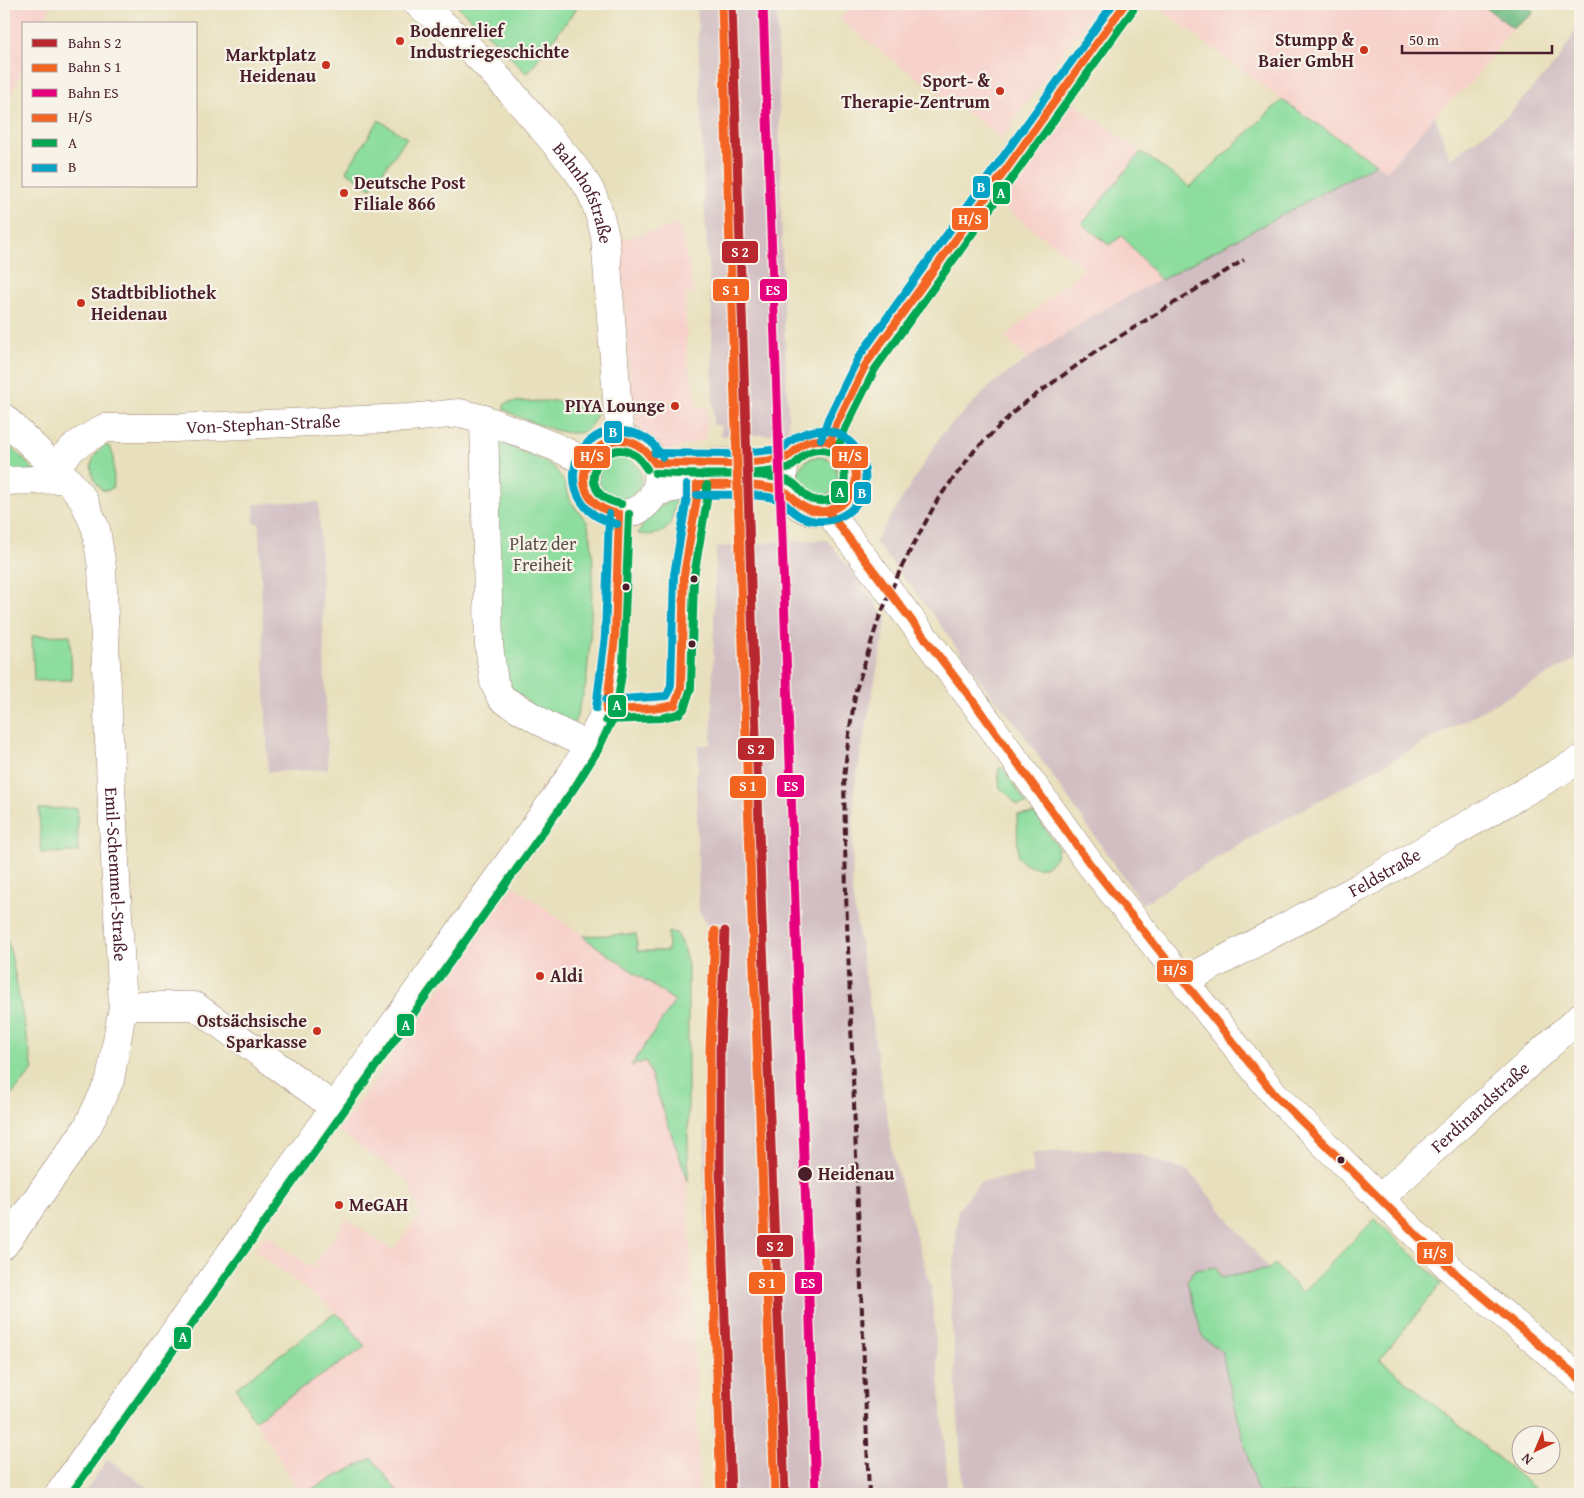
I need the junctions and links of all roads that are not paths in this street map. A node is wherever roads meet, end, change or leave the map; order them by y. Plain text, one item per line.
1 (418, 4) edge
2 (1125, 4) edge
3 (4, 418) edge
4 (484, 419) junction
5 (620, 440) junction
6 (830, 442) junction
7 (788, 457) junction
8 (587, 462) junction
9 (655, 463) junction
10 (61, 472) junction
11 (4, 481) edge
12 (787, 491) junction
13 (654, 492) junction
14 (828, 511) junction
15 (619, 514) junction
16 (589, 746) junction
17 (1580, 760) edge
18 (1184, 981) junction
19 (122, 1006) junction
20 (1580, 1017) edge
21 (334, 1107) junction
22 (1380, 1198) junction
23 (4, 1246) edge
24 (1580, 1379) edge
25 (59, 1494) edge

1 - 5 street, Bahnhofstraße
2 - 6 street
3 - 10 street, Emil-Schemmel-Straße
4 - 8 street
4 - 10 street, Von-Stephan-Straße
4 - 16 street
5 - 8 street
5 - 9 street
6 - 7 street
6 - 14 street
7 - 9 street
7 - 12 street
8 - 15 street
9 - 13 street
10 - 11 street
10 - 19 street, Emil-Schemmel-Straße
12 - 13 street
12 - 14 street
13 - 15 street
14 - 18 street
15 - 16 street
16 - 21 street
17 - 18 street, Feldstraße
18 - 22 street
19 - 21 street
19 - 23 street, Emil-Schemmel-Straße
20 - 22 street, Ferdinandstraße
21 - 25 street
22 - 24 street

